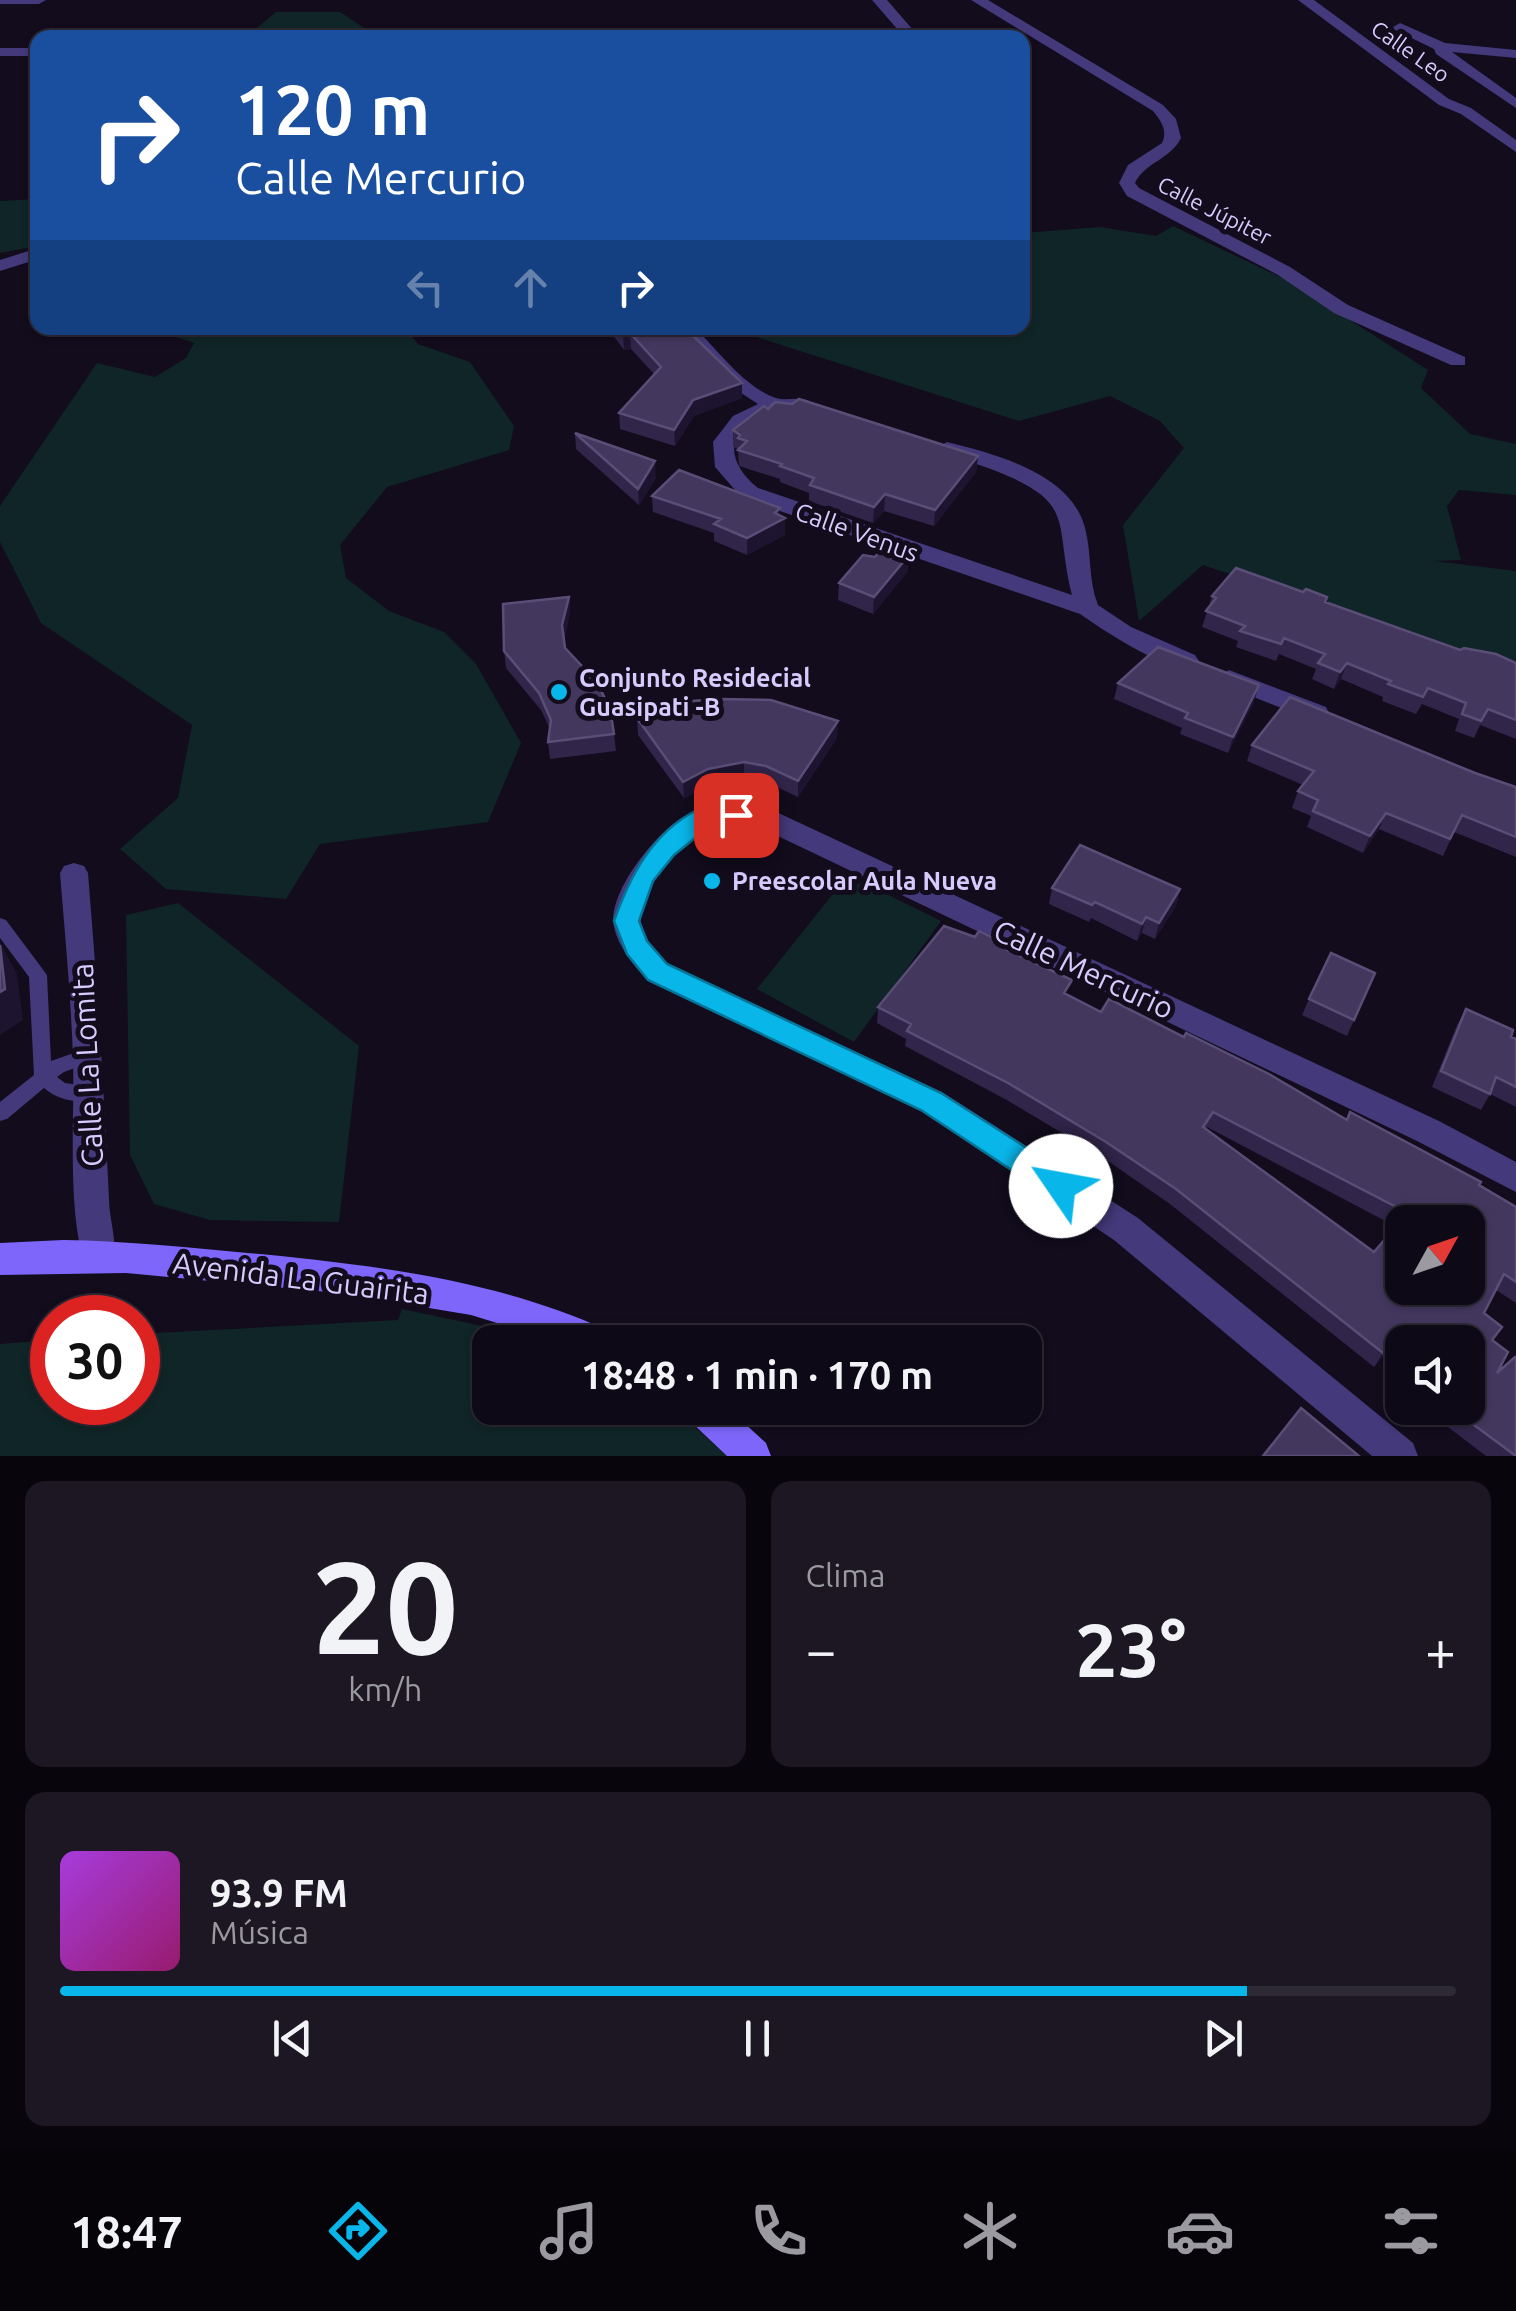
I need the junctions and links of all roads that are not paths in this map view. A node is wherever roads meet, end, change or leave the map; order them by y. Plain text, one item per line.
1 (0, 0) edge
2 (38, 0) edge
3 (879, 0) edge
4 (978, 0) edge
5 (1305, 0) edge
6 (1400, 28) dead end
7 (906, 30) edge
8 (1028, 30) edge
9 (1030, 31) edge
10 (1442, 47) junction
11 (0, 52) edge
12 (30, 52) edge
13 (1516, 54) edge
14 (1514, 111) edge
15 (1466, 113) junction
16 (1516, 147) edge
17 (1516, 162) edge
18 (30, 256) edge
19 (0, 266) edge
20 (692, 335) edge
21 (1458, 361) dead end
22 (773, 405) junction
23 (825, 410) edge
24 (920, 439) edge
25 (1088, 609) junction
26 (1338, 721) edge
27 (74, 873) dead end
28 (0, 925) edge
29 (88, 1056) junction
30 (43, 1077) junction
31 (89, 1093) junction
32 (0, 1114) edge
33 (1516, 1178) edge
34 (99, 1257) junction
35 (0, 1259) edge
36 (550, 1325) edge
37 (721, 1425) edge
38 (753, 1456) edge
39 (1400, 1456) edge

1 - 2 street
3 - 7 street
4 - 8 street, Calle Júpiter
5 - 15 street, Calle Leo
6 - 10 street
9 - 21 street, Calle Júpiter
10 - 13 street
10 - 14 street
11 - 12 street
14 - 15 street
15 - 16 street
15 - 17 street
18 - 19 street
20 - 22 street
22 - 23 street
22 - 25 street, Calle Venus
24 - 25 street
25 - 26 street, Calle Venus
27 - 29 street, Calle La Lomita
28 - 30 lane
29 - 30 lane
29 - 31 street, Calle La Lomita
30 - 31 lane
30 - 32 lane
31 - 34 street, Calle La Lomita
33 - 39 street, Calle Mercurio
34 - 35 street, Avenida La Guairita
34 - 36 street, Avenida La Guairita
37 - 38 street

